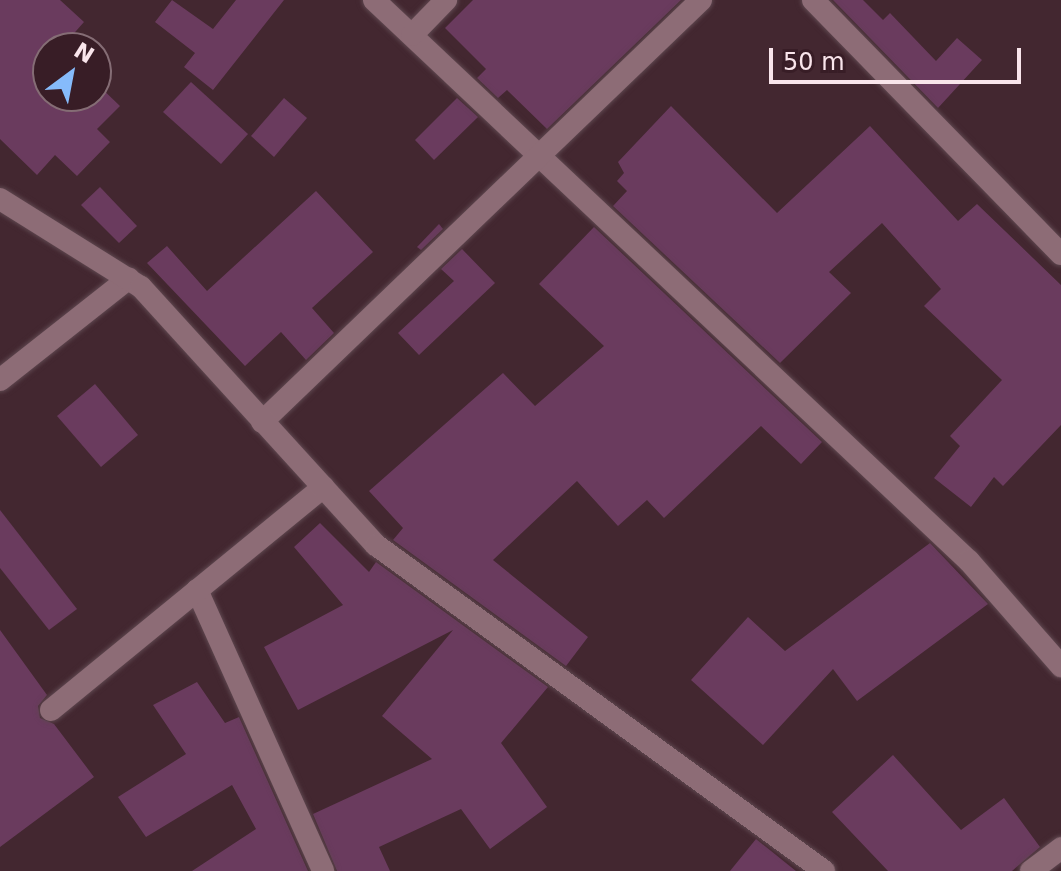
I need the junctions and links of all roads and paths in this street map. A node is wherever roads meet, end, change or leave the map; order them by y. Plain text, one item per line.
1 (374, 0) edge
2 (446, 0) edge
3 (701, 0) edge
4 (813, 0) edge
5 (412, 35) junction
6 (540, 155) junction
7 (0, 199) edge
8 (1061, 254) edge
9 (129, 278) junction
10 (0, 380) edge
11 (262, 422) junction
12 (323, 487) junction
13 (197, 590) junction
14 (1061, 666) edge
15 (51, 710) dead end
16 (1061, 848) edge
17 (323, 871) edge
18 (824, 871) edge
19 (1031, 871) edge

1 - 5 street
2 - 5 street
3 - 6 street
4 - 8 street
5 - 6 street
6 - 11 street
6 - 14 street
7 - 9 street
9 - 10 street
9 - 11 street
11 - 12 street
12 - 13 street
12 - 18 street
13 - 15 street
13 - 17 street
16 - 19 street

